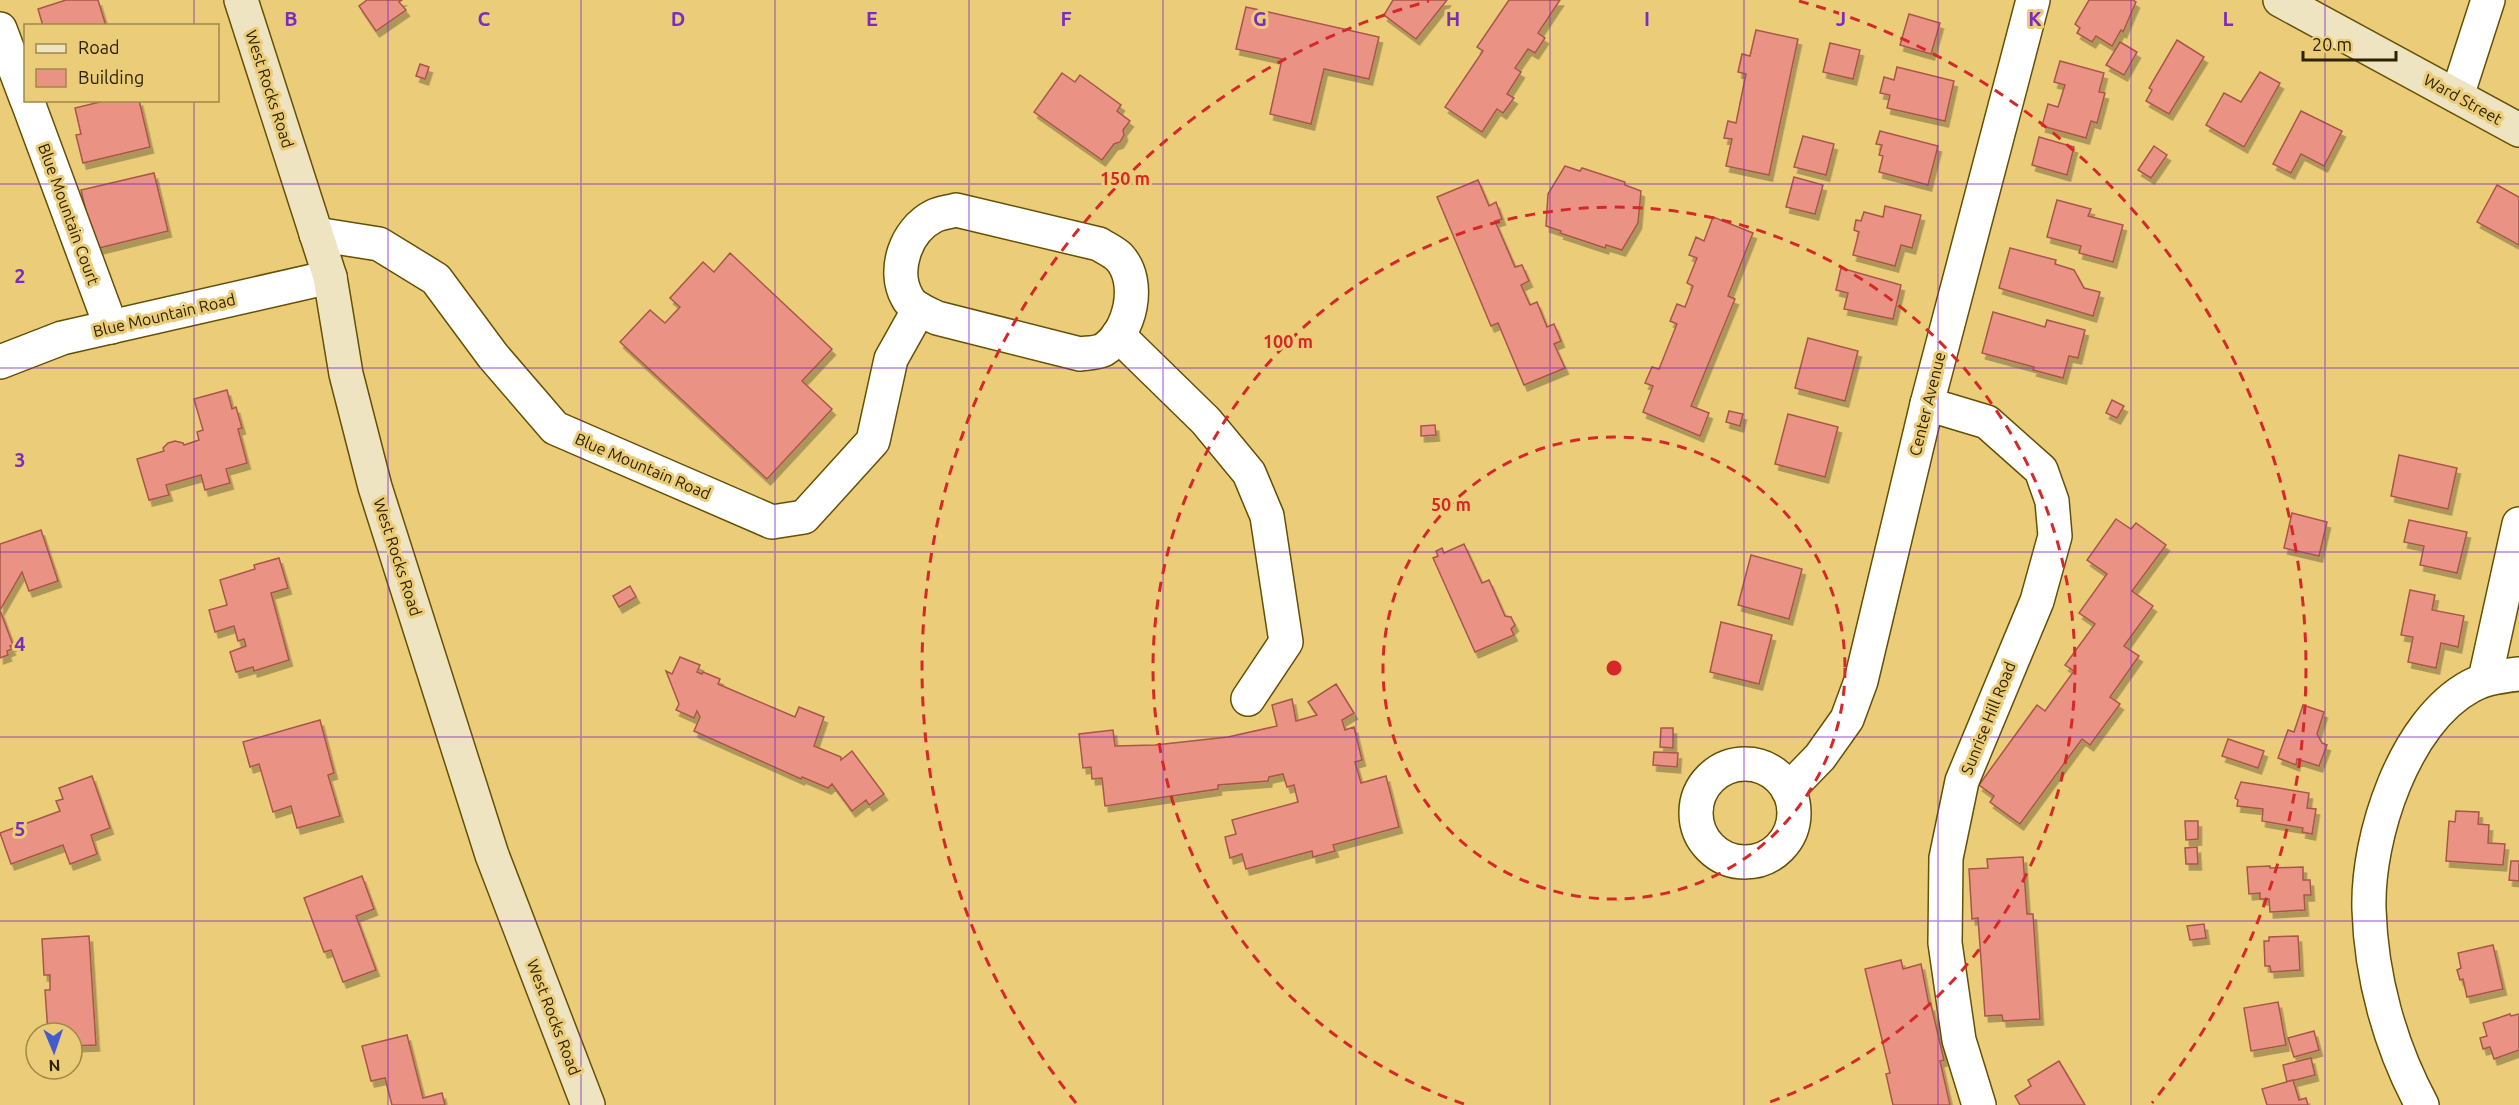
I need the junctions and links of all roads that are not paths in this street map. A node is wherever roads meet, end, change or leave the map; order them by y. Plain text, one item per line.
1 (241, 0) edge
2 (2033, 0) edge
3 (2280, 0) edge
4 (2488, 0) edge
5 (0, 29) edge
6 (24, 94) edge
7 (2457, 96) junction
8 (27, 102) edge
9 (2519, 130) edge
10 (316, 234) junction
11 (330, 277) junction
12 (919, 309) junction
13 (111, 327) junction
14 (1118, 335) junction
15 (0, 362) edge
16 (1927, 404) junction
17 (2519, 524) edge
18 (2519, 674) edge
19 (2485, 679) junction
20 (1248, 699) dead end
21 (1788, 790) dead end
22 (588, 1105) edge
23 (1979, 1105) edge
24 (2422, 1105) edge

1 - 10 main road, West Rocks Road
2 - 16 street, Center Avenue
3 - 7 main road, Ward Street
4 - 7 street
5 - 6 street, Blue Mountain Court
7 - 9 main road, Ward Street
8 - 13 street, Blue Mountain Court
10 - 11 main road, West Rocks Road
10 - 12 street, Blue Mountain Road
11 - 13 street, Blue Mountain Road
11 - 22 main road, West Rocks Road
12 - 14 street
12 - 14 street
13 - 15 street, Blue Mountain Road
14 - 20 street
16 - 21 street, Center Avenue
16 - 23 street, Sunrise Hill Road
17 - 19 street
18 - 19 street
19 - 24 street

